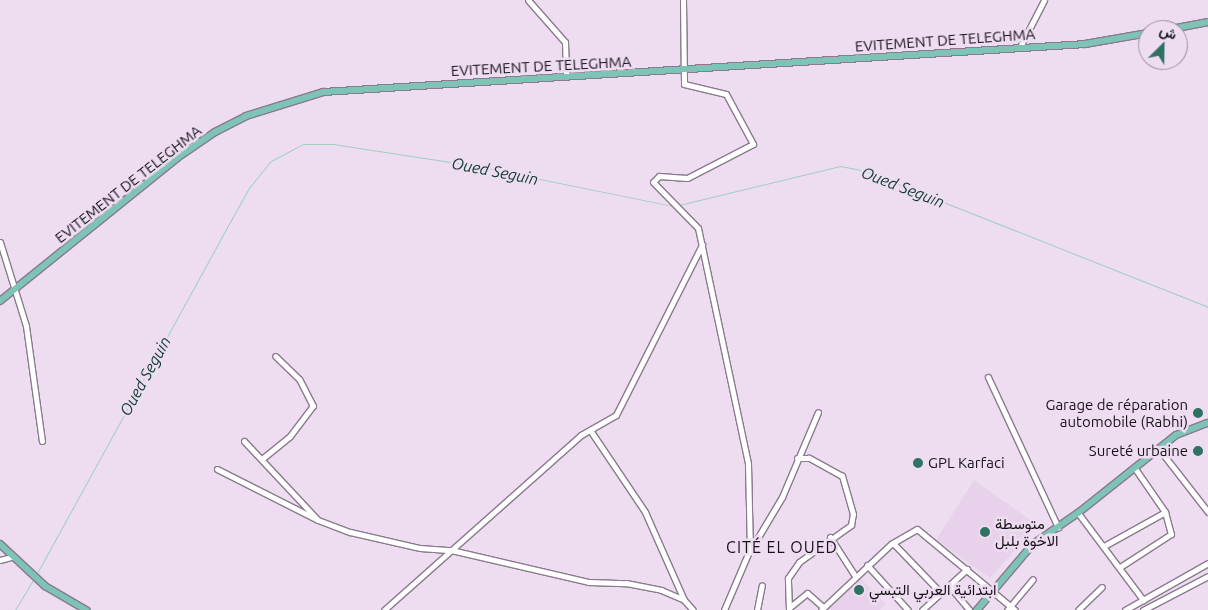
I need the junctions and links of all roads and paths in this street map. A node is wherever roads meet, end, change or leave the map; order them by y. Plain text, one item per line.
1 (528, 0) edge
2 (683, 0) edge
3 (1044, 0) edge
4 (1208, 22) edge
5 (1188, 26) edge
6 (1138, 35) edge
7 (1020, 47) junction
8 (685, 71) junction
9 (566, 77) junction
10 (0, 242) edge
11 (702, 245) junction
12 (16, 289) junction
13 (0, 302) edge
14 (275, 356) dead end
15 (988, 377) dead end
16 (818, 412) dead end
17 (1208, 423) edge
18 (590, 430) junction
19 (42, 441) dead end
20 (244, 441) dead end
21 (1159, 449) junction
22 (263, 458) junction
23 (797, 458) junction
24 (1134, 468) junction
25 (217, 469) dead end
26 (1165, 512) junction
27 (1208, 512) edge
28 (1078, 513) junction
29 (318, 520) junction
30 (1058, 527) junction
31 (830, 537) junction
32 (893, 543) junction
33 (0, 544) edge
34 (1104, 546) junction
35 (750, 549) junction
36 (451, 550) junction
37 (11, 557) junction
38 (0, 560) edge
39 (1208, 563) edge
40 (867, 565) junction
41 (1120, 567) junction
42 (967, 569) junction
43 (855, 576) junction
44 (1208, 576) edge
45 (1033, 580) dead end
46 (762, 585) dead end
47 (950, 587) junction
48 (1102, 587) dead end
49 (994, 590) junction
50 (942, 593) junction
51 (684, 600) junction
52 (1142, 600) junction
53 (82, 609) edge
54 (789, 609) edge
55 (822, 609) edge
56 (1011, 609) edge
57 (384, 610) edge
58 (693, 610) edge
59 (724, 610) edge
60 (757, 610) edge
61 (908, 610) edge
62 (922, 610) edge
63 (969, 610) edge
64 (977, 610) edge
65 (1078, 610) edge
66 (1125, 610) edge
67 (1143, 610) edge

1 - 9 street
2 - 8 street
3 - 7 street
4 - 5 main road
6 - 7 main road, EVITEMENT DE TELEGHMA
7 - 8 main road, EVITEMENT DE TELEGHMA
8 - 9 main road, EVITEMENT DE TELEGHMA
8 - 11 street
9 - 12 main road, EVITEMENT DE TELEGHMA
10 - 12 street
11 - 18 street
11 - 35 street
12 - 13 main road, EVITEMENT DE TELEGHMA
12 - 19 street
14 - 22 street
15 - 30 street
16 - 23 street
17 - 21 main road
18 - 36 street
18 - 51 street
20 - 22 street
21 - 24 main road
21 - 27 street
22 - 29 street
23 - 31 street
23 - 35 street
24 - 26 street
24 - 28 main road
25 - 29 street
26 - 34 street
26 - 41 street
28 - 30 main road
28 - 34 street
29 - 36 street
30 - 49 main road
31 - 43 street
31 - 54 street
32 - 40 street
32 - 42 street
32 - 50 street
33 - 37 main road
34 - 41 street
35 - 59 street
36 - 51 street
36 - 57 street
37 - 38 street
37 - 53 main road
39 - 52 street
40 - 43 street
40 - 61 street
41 - 52 street
42 - 47 street
42 - 49 street
43 - 55 street
44 - 67 street
45 - 56 street
46 - 60 street
47 - 50 street
47 - 63 street
48 - 65 street
49 - 56 street
49 - 64 main road
50 - 62 street
51 - 58 street
52 - 66 street
54 - 55 street

